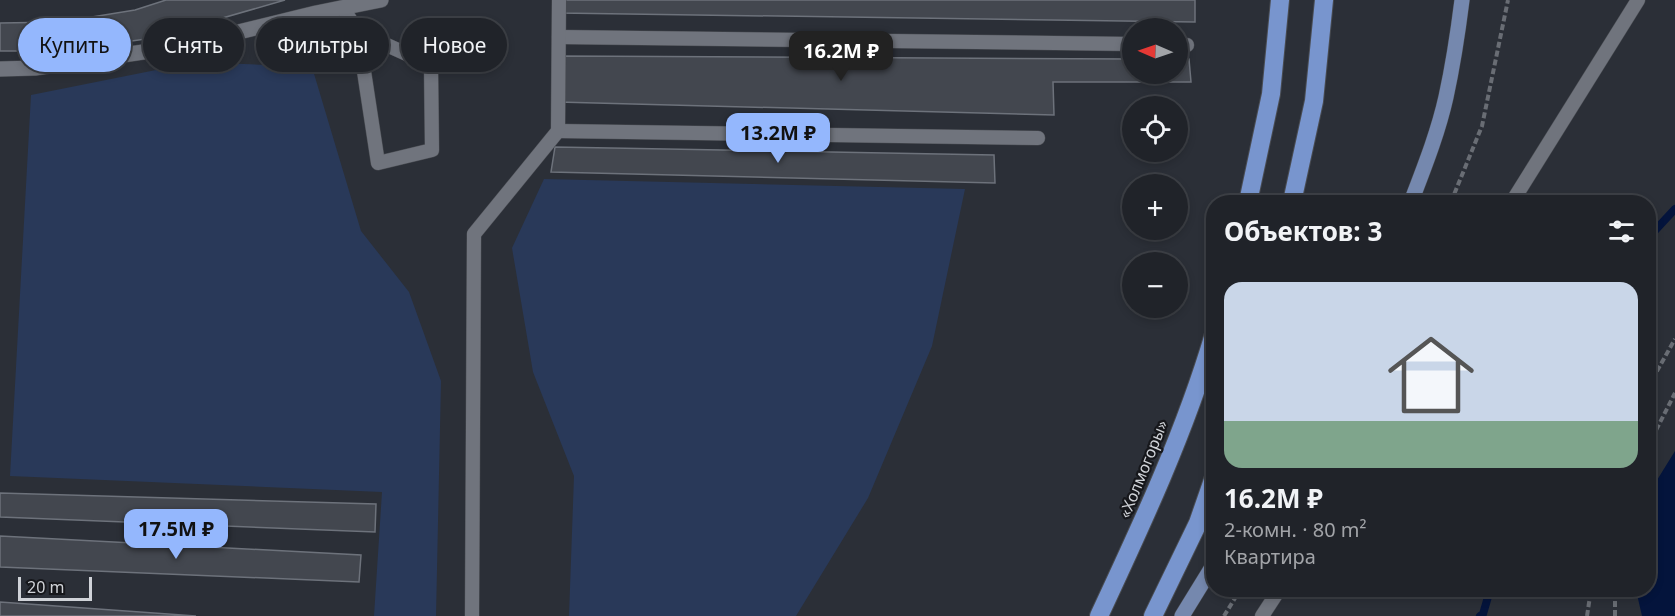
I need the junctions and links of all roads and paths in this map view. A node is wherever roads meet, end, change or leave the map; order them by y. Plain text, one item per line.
1 (381, 0) edge
2 (559, 0) edge
3 (1280, 0) edge
4 (1324, 0) edge
5 (1462, 0) edge
6 (1508, 0) edge
7 (1638, 0) edge
8 (343, 8) junction
9 (349, 18) edge
10 (358, 32) joint
11 (558, 37) junction
12 (1122, 45) edge
13 (0, 69) edge
14 (558, 131) junction
15 (1038, 138) dead end
16 (1249, 195) edge
17 (1294, 195) edge
18 (1414, 195) edge
19 (1454, 195) edge
20 (1516, 195) edge
21 (1675, 339) edge
22 (1206, 360) edge
23 (1656, 373) edge
24 (1675, 393) edge
25 (1656, 430) edge
26 (1206, 500) edge
27 (1206, 577) edge
28 (1236, 597) edge
29 (1274, 597) edge
30 (1590, 597) edge
31 (1615, 597) edge
32 (472, 616) edge
33 (1099, 616) edge
34 (1153, 616) edge
35 (1182, 616) edge
36 (1224, 616) edge
37 (1262, 616) edge
38 (1587, 616) edge
39 (1615, 616) edge

1 - 8 street
2 - 11 lane
3 - 16 highway
4 - 17 highway
5 - 18 main road
6 - 19 path
7 - 20 lane
8 - 9 lane
8 - 13 street
10 - 10 lane
11 - 12 lane
11 - 14 lane
14 - 15 lane
14 - 32 lane
21 - 23 path
22 - 33 highway, «Холмогоры»
24 - 25 path
26 - 34 highway
27 - 35 main road
28 - 36 path
29 - 37 lane
30 - 38 path
31 - 39 path

